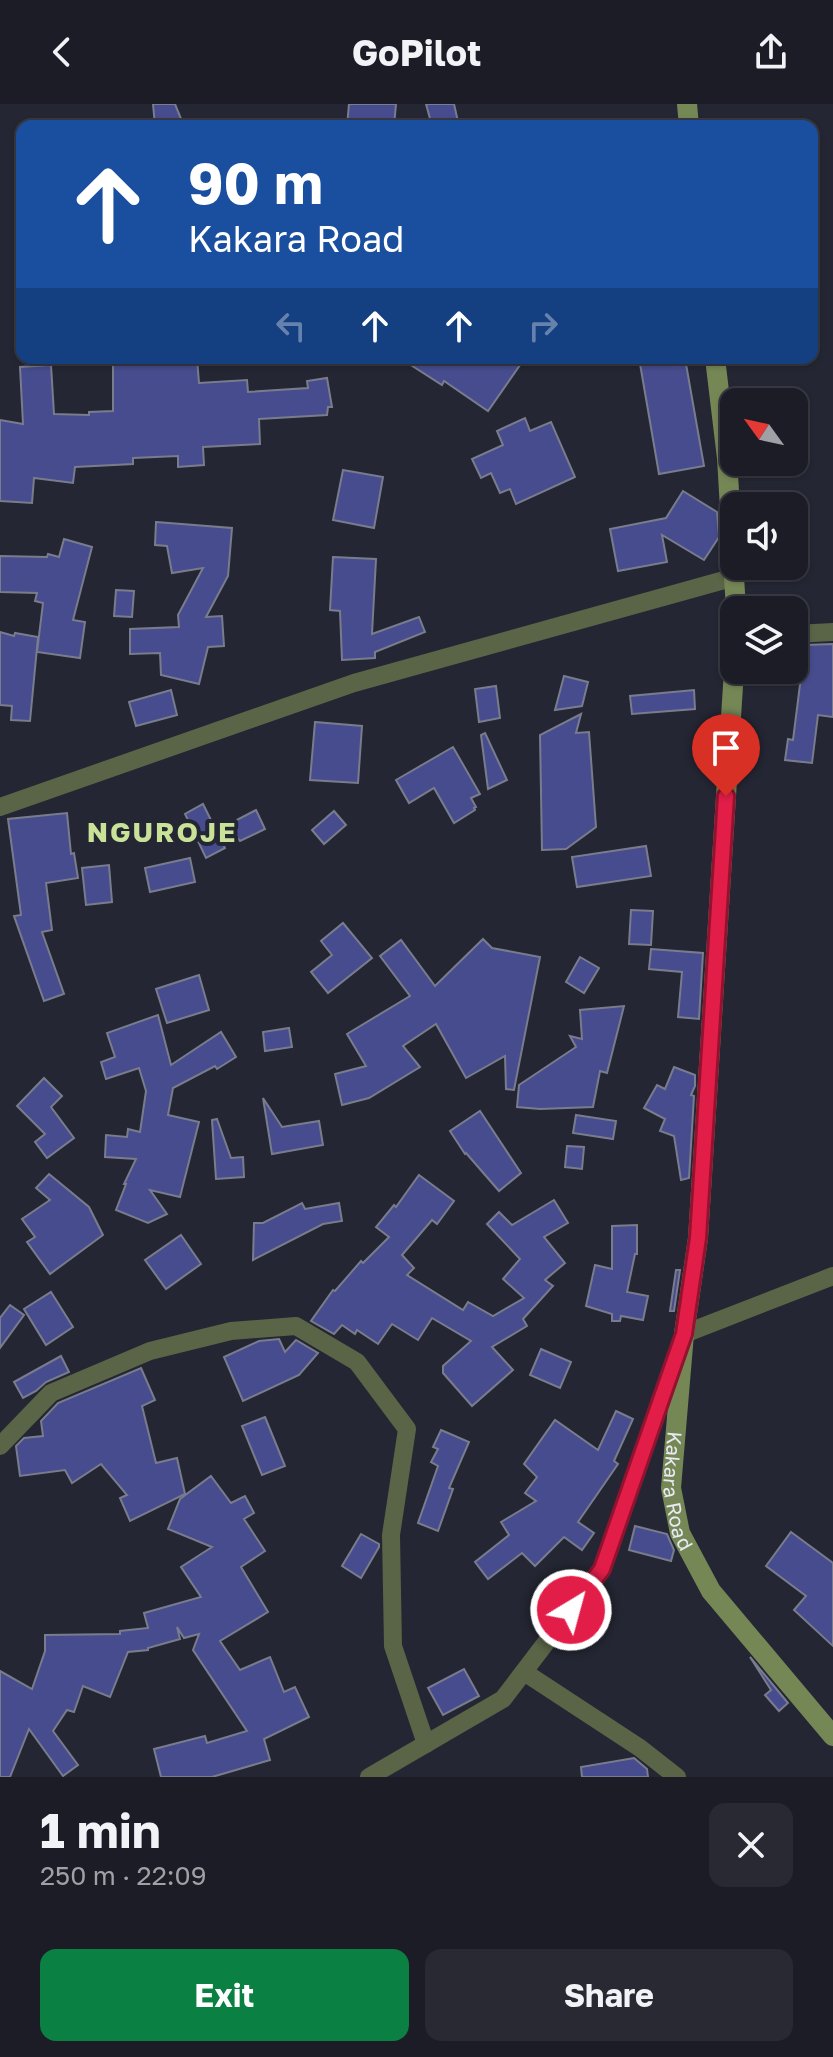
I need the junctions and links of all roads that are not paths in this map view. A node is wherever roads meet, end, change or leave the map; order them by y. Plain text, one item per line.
1 (716, 364) edge
2 (729, 492) edge
3 (724, 580) edge
4 (833, 632) edge
5 (808, 633) edge
6 (733, 684) edge
7 (0, 807) edge
8 (833, 1276) edge
9 (684, 1334) junction
10 (0, 1446) edge
11 (524, 1672) junction
12 (833, 1736) edge
13 (426, 1744) junction
14 (369, 1777) edge
15 (677, 1777) edge

1 - 2 street
3 - 7 street
4 - 5 street
6 - 9 street, Kakara Road
8 - 9 street
9 - 11 street
9 - 12 street, Kakara Road
10 - 13 street
11 - 13 street
11 - 15 street
13 - 14 street

